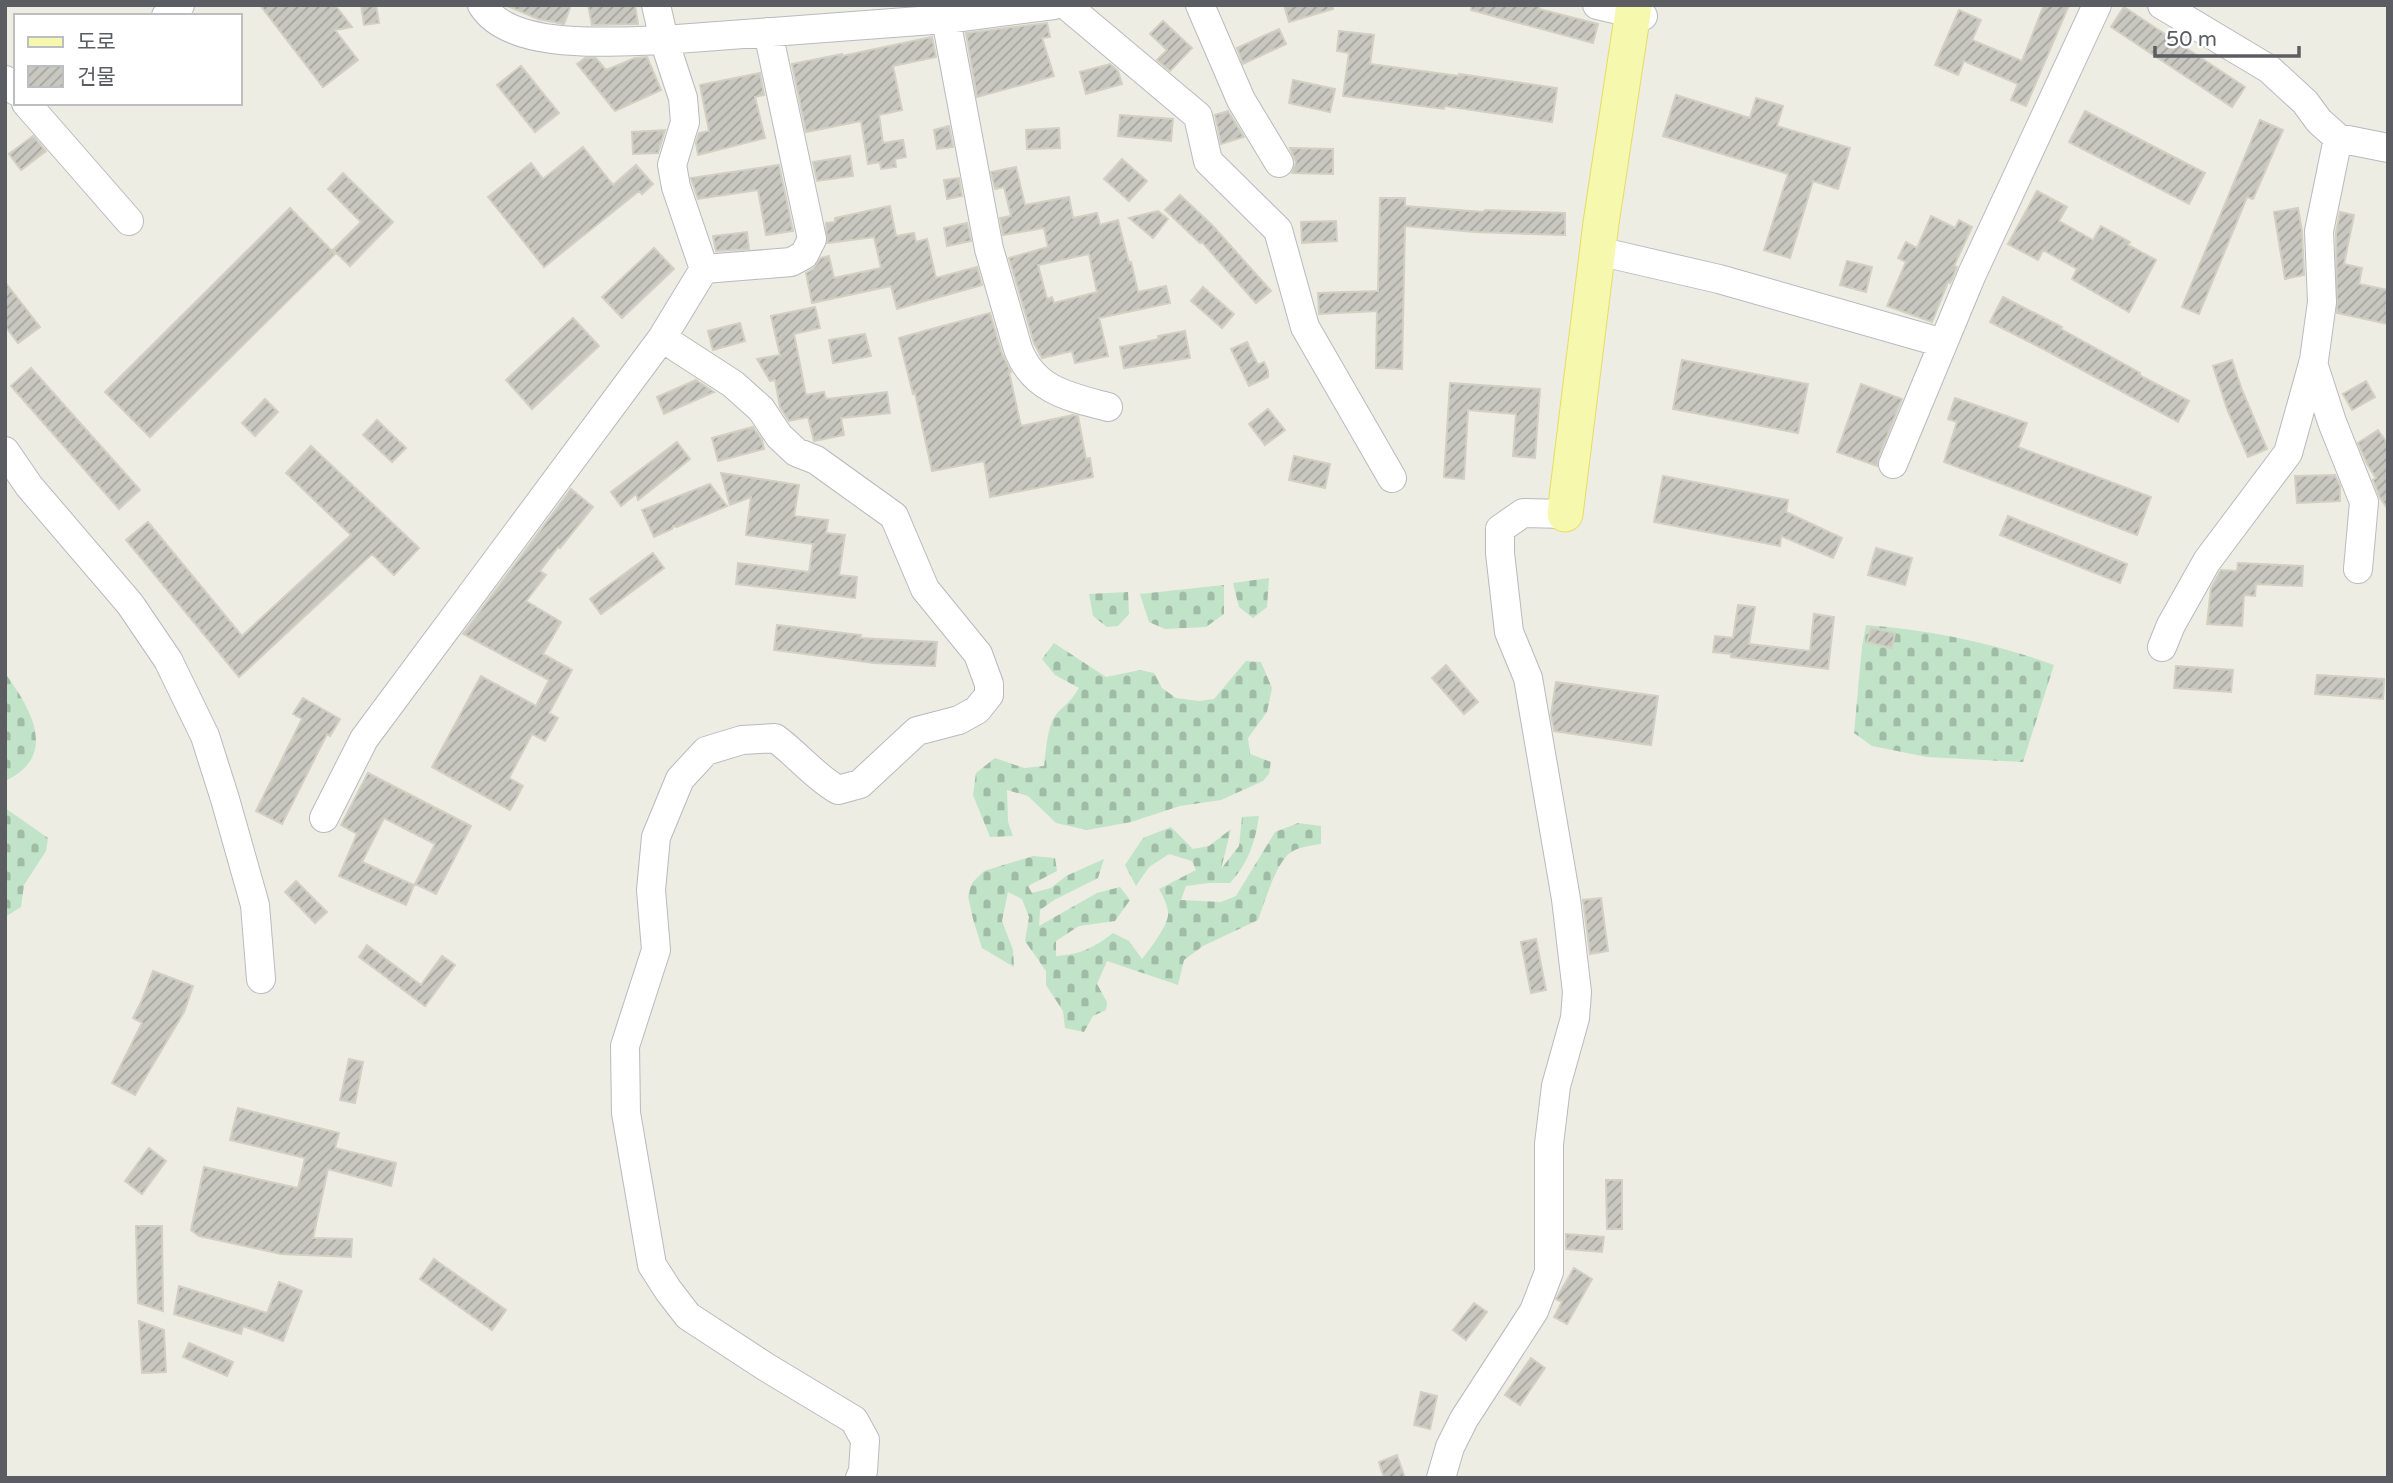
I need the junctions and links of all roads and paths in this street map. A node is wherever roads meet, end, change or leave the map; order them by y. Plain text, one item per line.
1 (482, 5) edge
2 (656, 5) edge
3 (1054, 5) edge
4 (1066, 5) edge
5 (1200, 5) edge
6 (1597, 5) edge
7 (2097, 5) edge
8 (2162, 5) edge
9 (1639, 10) edge
10 (951, 12) edge
11 (768, 32) junction
12 (664, 40) junction
13 (38, 107) edge
14 (2338, 138) junction
15 (2388, 148) edge
16 (1279, 163) dead end
17 (129, 221) dead end
18 (1598, 251) junction
19 (705, 269) junction
20 (662, 338) junction
21 (1943, 343) junction
22 (2313, 363) junction
23 (1108, 407) dead end
24 (5, 451) edge
25 (1893, 464) dead end
26 (1392, 478) dead end
27 (1565, 514) joint
28 (2358, 569) dead end
29 (2162, 647) dead end
30 (324, 818) dead end
31 (261, 979) dead end
32 (860, 1478) edge
33 (1441, 1478) edge

1 - 12 street
2 - 12 street
3 - 10 street
4 - 26 street
5 - 16 street
6 - 9 street
7 - 21 street
8 - 14 street
9 - 18 main road
10 - 11 street
10 - 23 street
11 - 12 street
11 - 19 street
12 - 19 street
13 - 17 street
14 - 15 street
14 - 22 street
18 - 21 street
18 - 27 main road
19 - 20 street
20 - 30 street
20 - 32 street
21 - 25 street
22 - 28 street
22 - 29 street
24 - 31 street
27 - 33 street

